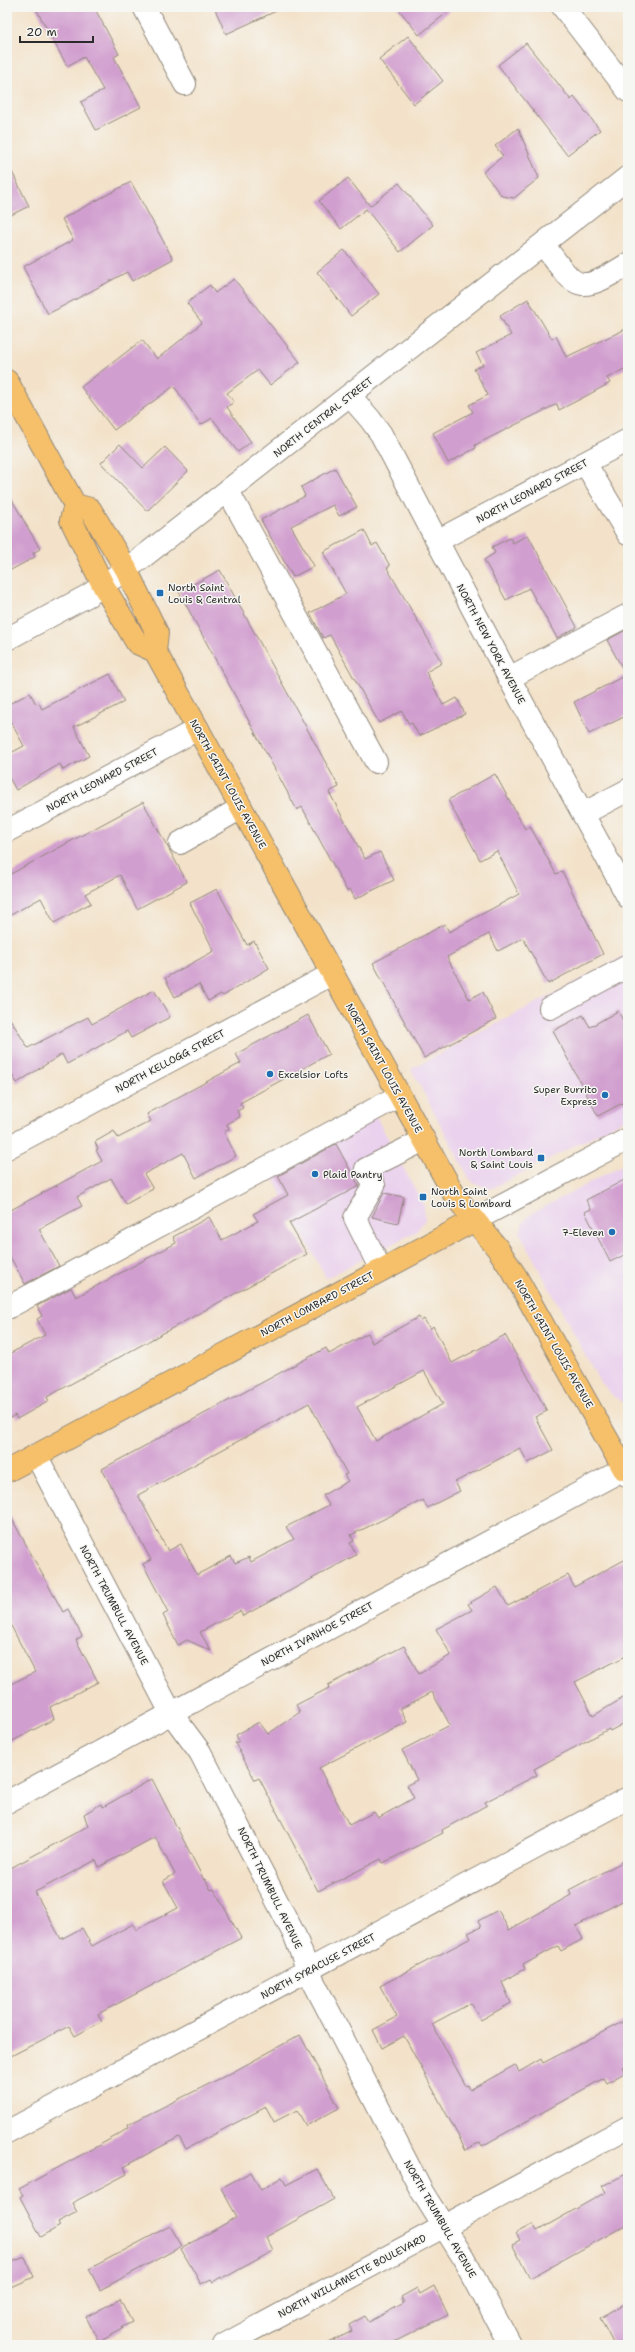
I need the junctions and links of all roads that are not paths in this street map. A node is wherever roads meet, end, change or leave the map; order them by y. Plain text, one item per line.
1 (144, 7) edge
2 (563, 7) edge
3 (185, 84) dead end
4 (628, 91) edge
5 (628, 177) edge
6 (543, 244) junction
7 (628, 264) edge
8 (7, 381) edge
9 (350, 396) junction
10 (628, 440) edge
11 (585, 463) junction
12 (228, 491) junction
13 (75, 505) junction
14 (628, 534) edge
15 (436, 541) junction
16 (126, 569) junction
17 (103, 585) junction
18 (628, 615) edge
19 (7, 639) edge
20 (155, 651) junction
21 (509, 678) junction
22 (198, 729) junction
23 (376, 762) dead end
24 (628, 790) edge
25 (241, 808) junction
26 (583, 814) junction
27 (7, 831) edge
28 (180, 843) dead end
29 (628, 897) edge
30 (628, 966) edge
31 (332, 974) junction
32 (550, 1008) dead end
33 (399, 1096) junction
34 (628, 1139) edge
35 (424, 1140) junction
36 (7, 1148) edge
37 (474, 1220) junction
38 (381, 1270) junction
39 (7, 1308) edge
40 (36, 1456) junction
41 (627, 1470) edge
42 (7, 1471) edge
43 (171, 1713) junction
44 (628, 1798) edge
45 (7, 1802) edge
46 (308, 1971) junction
47 (628, 2128) edge
48 (7, 2132) edge
49 (444, 2227) junction
50 (224, 2345) edge
51 (510, 2345) edge

1 - 3 street
2 - 4 street
5 - 6 street, NORTH CENTRAL STREET
6 - 7 street
6 - 9 street, NORTH CENTRAL STREET
8 - 13 main road
9 - 12 street, NORTH CENTRAL STREET
9 - 15 street, NORTH NEW YORK AVENUE
10 - 11 street, NORTH LEONARD STREET
11 - 14 street
11 - 15 street, NORTH LEONARD STREET
12 - 16 street, NORTH CENTRAL STREET
12 - 23 street
13 - 16 main road
13 - 17 main road
15 - 21 street, NORTH NEW YORK AVENUE
16 - 17 street, NORTH CENTRAL STREET
16 - 20 main road
17 - 19 street, NORTH CENTRAL STREET
17 - 20 main road
18 - 21 street
20 - 22 main road, NORTH SAINT LOUIS AVENUE
21 - 26 street, NORTH NEW YORK AVENUE
22 - 25 main road, NORTH SAINT LOUIS AVENUE
22 - 27 street, NORTH LEONARD STREET
24 - 26 street
25 - 28 street
25 - 31 main road, NORTH SAINT LOUIS AVENUE
26 - 29 street, NORTH NEW YORK AVENUE
30 - 32 street
31 - 33 main road, NORTH SAINT LOUIS AVENUE
31 - 36 street, NORTH KELLOGG STREET
33 - 35 main road, NORTH SAINT LOUIS AVENUE
33 - 39 street
34 - 37 street, NORTH LOMBARD STREET
35 - 37 main road, NORTH SAINT LOUIS AVENUE
35 - 38 street
37 - 38 main road, NORTH LOMBARD STREET
37 - 41 main road, NORTH SAINT LOUIS AVENUE
38 - 40 main road, NORTH LOMBARD STREET
40 - 42 main road, NORTH LOMBARD STREET
40 - 43 street, NORTH TRUMBULL AVENUE
41 - 43 street, NORTH IVANHOE STREET
43 - 45 street, NORTH IVANHOE STREET
43 - 46 street, NORTH TRUMBULL AVENUE
44 - 46 street, NORTH SYRACUSE STREET
46 - 48 street, NORTH SYRACUSE STREET
46 - 49 street, NORTH TRUMBULL AVENUE
47 - 49 street, NORTH WILLAMETTE BOULEVARD
49 - 50 street, NORTH WILLAMETTE BOULEVARD
49 - 51 street, NORTH TRUMBULL AVENUE

